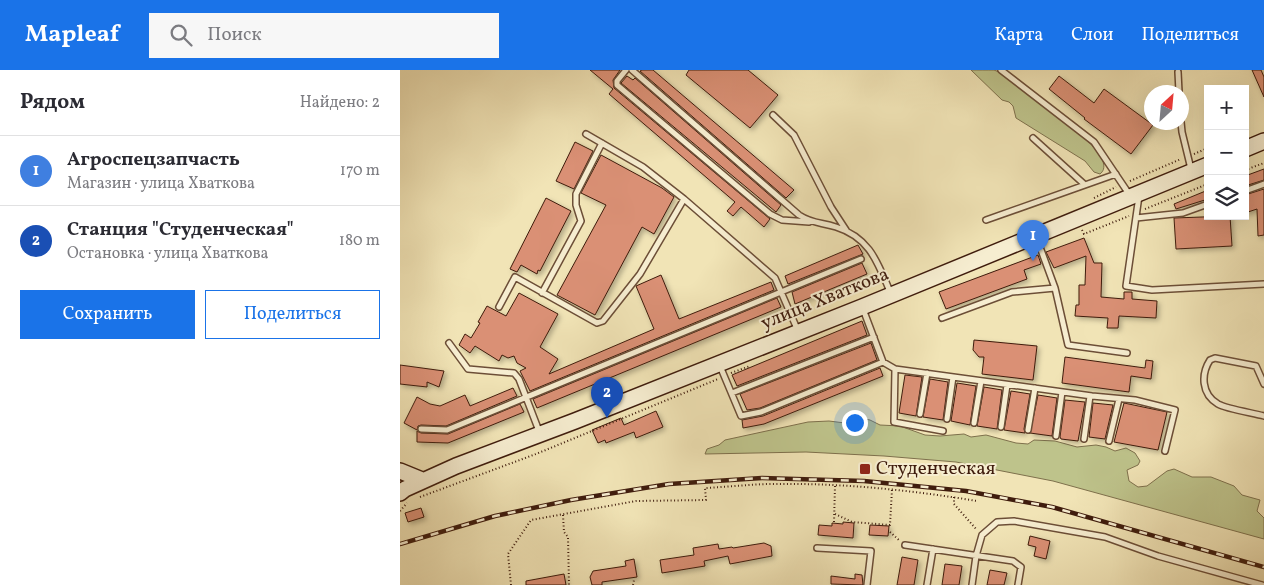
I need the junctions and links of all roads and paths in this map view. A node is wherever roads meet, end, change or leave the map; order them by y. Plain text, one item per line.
1 (626, 70) edge
2 (632, 70) edge
3 (1001, 70) edge
4 (1178, 72) dead end
5 (1179, 85) edge
6 (773, 116) dead end
7 (1183, 130) edge
8 (586, 134) dead end
9 (1033, 138) dead end
10 (1264, 141) edge
11 (602, 143) junction
12 (1249, 147) edge
13 (1204, 150) edge
14 (1188, 156) junction
15 (1264, 163) edge
16 (1204, 167) edge
17 (1249, 169) edge
18 (1192, 172) junction
19 (1116, 174) junction
20 (1084, 184) junction
21 (1264, 184) edge
22 (1204, 186) edge
23 (1249, 189) edge
24 (1131, 191) junction
25 (684, 199) junction
26 (1090, 200) dead end
27 (1154, 205) dead end
28 (1204, 206) edge
29 (1136, 218) junction
30 (986, 220) dead end
31 (810, 222) junction
32 (846, 231) junction
33 (1036, 236) junction
34 (862, 259) dead end
35 (1264, 284) edge
36 (1055, 288) junction
37 (781, 292) junction
38 (542, 293) junction
39 (891, 295) junction
40 (862, 306) junction
41 (499, 307) dead end
42 (942, 318) dead end
43 (798, 332) junction
44 (874, 336) junction
45 (449, 343) dead end
46 (1127, 353) dead end
47 (883, 362) junction
48 (719, 363) junction
49 (895, 369) junction
50 (927, 373) junction
51 (953, 377) junction
52 (981, 381) junction
53 (1007, 384) junction
54 (1264, 384) edge
55 (1034, 388) junction
56 (1062, 392) junction
57 (732, 393) junction
58 (1090, 396) junction
59 (526, 397) junction
60 (1119, 399) junction
61 (920, 414) dead end
62 (1264, 416) edge
63 (947, 419) dead end
64 (974, 423) dead end
65 (1001, 427) dead end
66 (421, 430) dead end
67 (1028, 430) dead end
68 (943, 431) dead end
69 (540, 434) junction
70 (1056, 436) dead end
71 (1084, 440) dead end
72 (1109, 441) dead end
73 (1165, 451) dead end
74 (400, 471) edge
75 (422, 480) junction
76 (835, 486) junction
77 (892, 489) junction
78 (400, 493) edge
79 (954, 497) junction
80 (977, 501) dead end
81 (563, 514) junction
82 (834, 514) junction
83 (834, 522) dead end
84 (890, 532) dead end
85 (982, 535) junction
86 (904, 545) joint
87 (816, 548) dead end
88 (933, 549) junction
89 (976, 556) junction
90 (634, 580) dead end
91 (511, 585) edge
92 (570, 585) edge
93 (633, 585) edge
94 (867, 585) edge
95 (927, 585) edge
96 (972, 585) edge
97 (1018, 585) edge
98 (1262, 585) edge

1 - 31 lane
2 - 31 lane
3 - 19 lane
4 - 5 lane
6 - 32 lane
7 - 14 lane
8 - 11 lane
9 - 20 lane
10 - 12 main road
11 - 25 lane
11 - 38 lane
13 - 14 path
14 - 18 lane
14 - 24 path
15 - 17 path
16 - 18 main road, улица Хваткова
18 - 24 main road, улица Хваткова
19 - 20 lane
19 - 24 lane
20 - 30 lane
21 - 23 lane
22 - 27 path
24 - 26 path
24 - 29 lane
24 - 33 main road, улица Хваткова
25 - 37 lane
25 - 38 lane
28 - 29 lane
29 - 35 lane
31 - 32 lane
32 - 39 lane
33 - 36 lane
33 - 39 main road, улица Хваткова
34 - 37 lane
36 - 42 lane
36 - 46 lane
37 - 43 lane
37 - 59 lane
38 - 41 lane
39 - 40 main road, улица Хваткова
40 - 43 main road, улица Хваткова
40 - 44 lane
43 - 48 main road, улица Хваткова
44 - 47 lane
44 - 57 lane
45 - 59 lane
47 - 49 lane
47 - 57 lane
48 - 57 lane
48 - 69 main road, улица Хваткова
49 - 50 lane
49 - 68 lane
50 - 51 lane
50 - 61 lane
51 - 52 lane
51 - 63 lane
52 - 53 lane
52 - 64 lane
53 - 55 lane
53 - 65 lane
54 - 62 lane
55 - 56 lane
55 - 67 lane
56 - 58 lane
56 - 70 lane
58 - 60 lane
58 - 71 lane
59 - 66 lane
59 - 69 lane
60 - 72 lane
60 - 73 lane
69 - 75 main road, улица Хваткова
74 - 75 main road
75 - 78 main road, улица Хваткова
76 - 77 path
76 - 81 path
76 - 82 path
77 - 79 path
77 - 82 path
79 - 80 path
79 - 85 path
81 - 91 path
81 - 92 path
82 - 83 path
84 - 86 path
85 - 89 lane
85 - 98 lane
86 - 88 lane
87 - 94 lane
88 - 89 lane
88 - 95 lane
89 - 96 lane
89 - 97 lane
90 - 93 path

